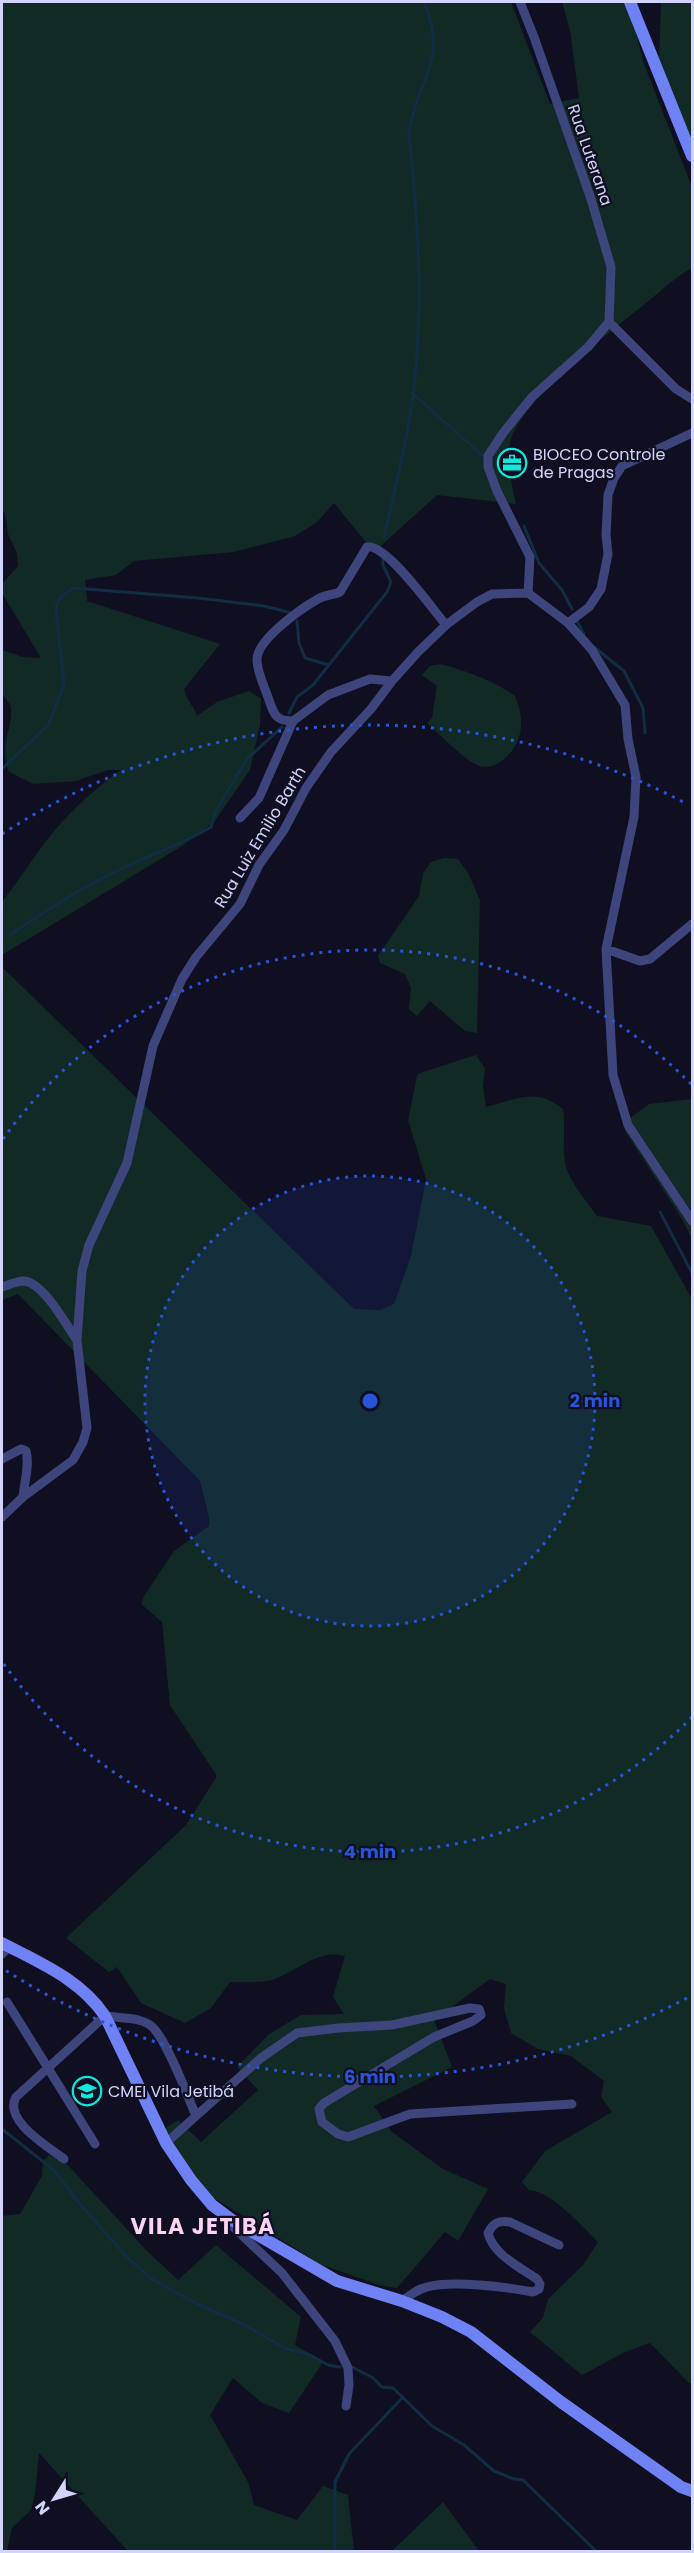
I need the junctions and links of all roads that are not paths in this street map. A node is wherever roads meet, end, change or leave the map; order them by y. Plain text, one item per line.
1 (519, 2) edge
2 (630, 2) edge
3 (693, 156) edge
4 (609, 322) junction
5 (693, 399) edge
6 (693, 433) edge
7 (528, 593) junction
8 (568, 623) junction
9 (446, 625) junction
10 (392, 681) junction
11 (293, 721) junction
12 (240, 818) dead end
13 (693, 924) edge
14 (606, 949) junction
15 (693, 1221) edge
16 (2, 1287) edge
17 (77, 1340) junction
18 (2, 1460) edge
19 (23, 1497) junction
20 (2, 1517) edge
21 (4, 1948) edge
22 (7, 2002) dead end
23 (105, 2016) junction
24 (49, 2069) junction
25 (572, 2104) dead end
26 (196, 2116) junction
27 (166, 2143) junction
28 (95, 2144) dead end
29 (64, 2159) dead end
30 (212, 2205) junction
31 (559, 2246) dead end
32 (402, 2301) junction
33 (346, 2406) dead end
34 (687, 2489) edge
35 (693, 2497) edge

1 - 4 street, Rua Luterana
2 - 3 street
4 - 5 street
4 - 7 street
6 - 8 street
7 - 8 street
7 - 9 street, Rua Luiz Emilio Barth
8 - 14 street
9 - 10 street, Rua Luiz Emilio Barth
9 - 11 street
10 - 11 street
10 - 17 street, Rua Luiz Emilio Barth
11 - 12 street
13 - 14 street
14 - 15 street
16 - 17 street
17 - 19 street, Rua Luiz Emilio Barth
18 - 19 street
19 - 20 street, Rua Luiz Emilio Barth
21 - 23 street
22 - 24 street
23 - 24 street
23 - 26 street
23 - 27 street
24 - 28 street
24 - 29 street
25 - 26 street
26 - 27 street
27 - 30 street
30 - 32 street
30 - 33 street
31 - 32 street
32 - 34 street
34 - 35 street

